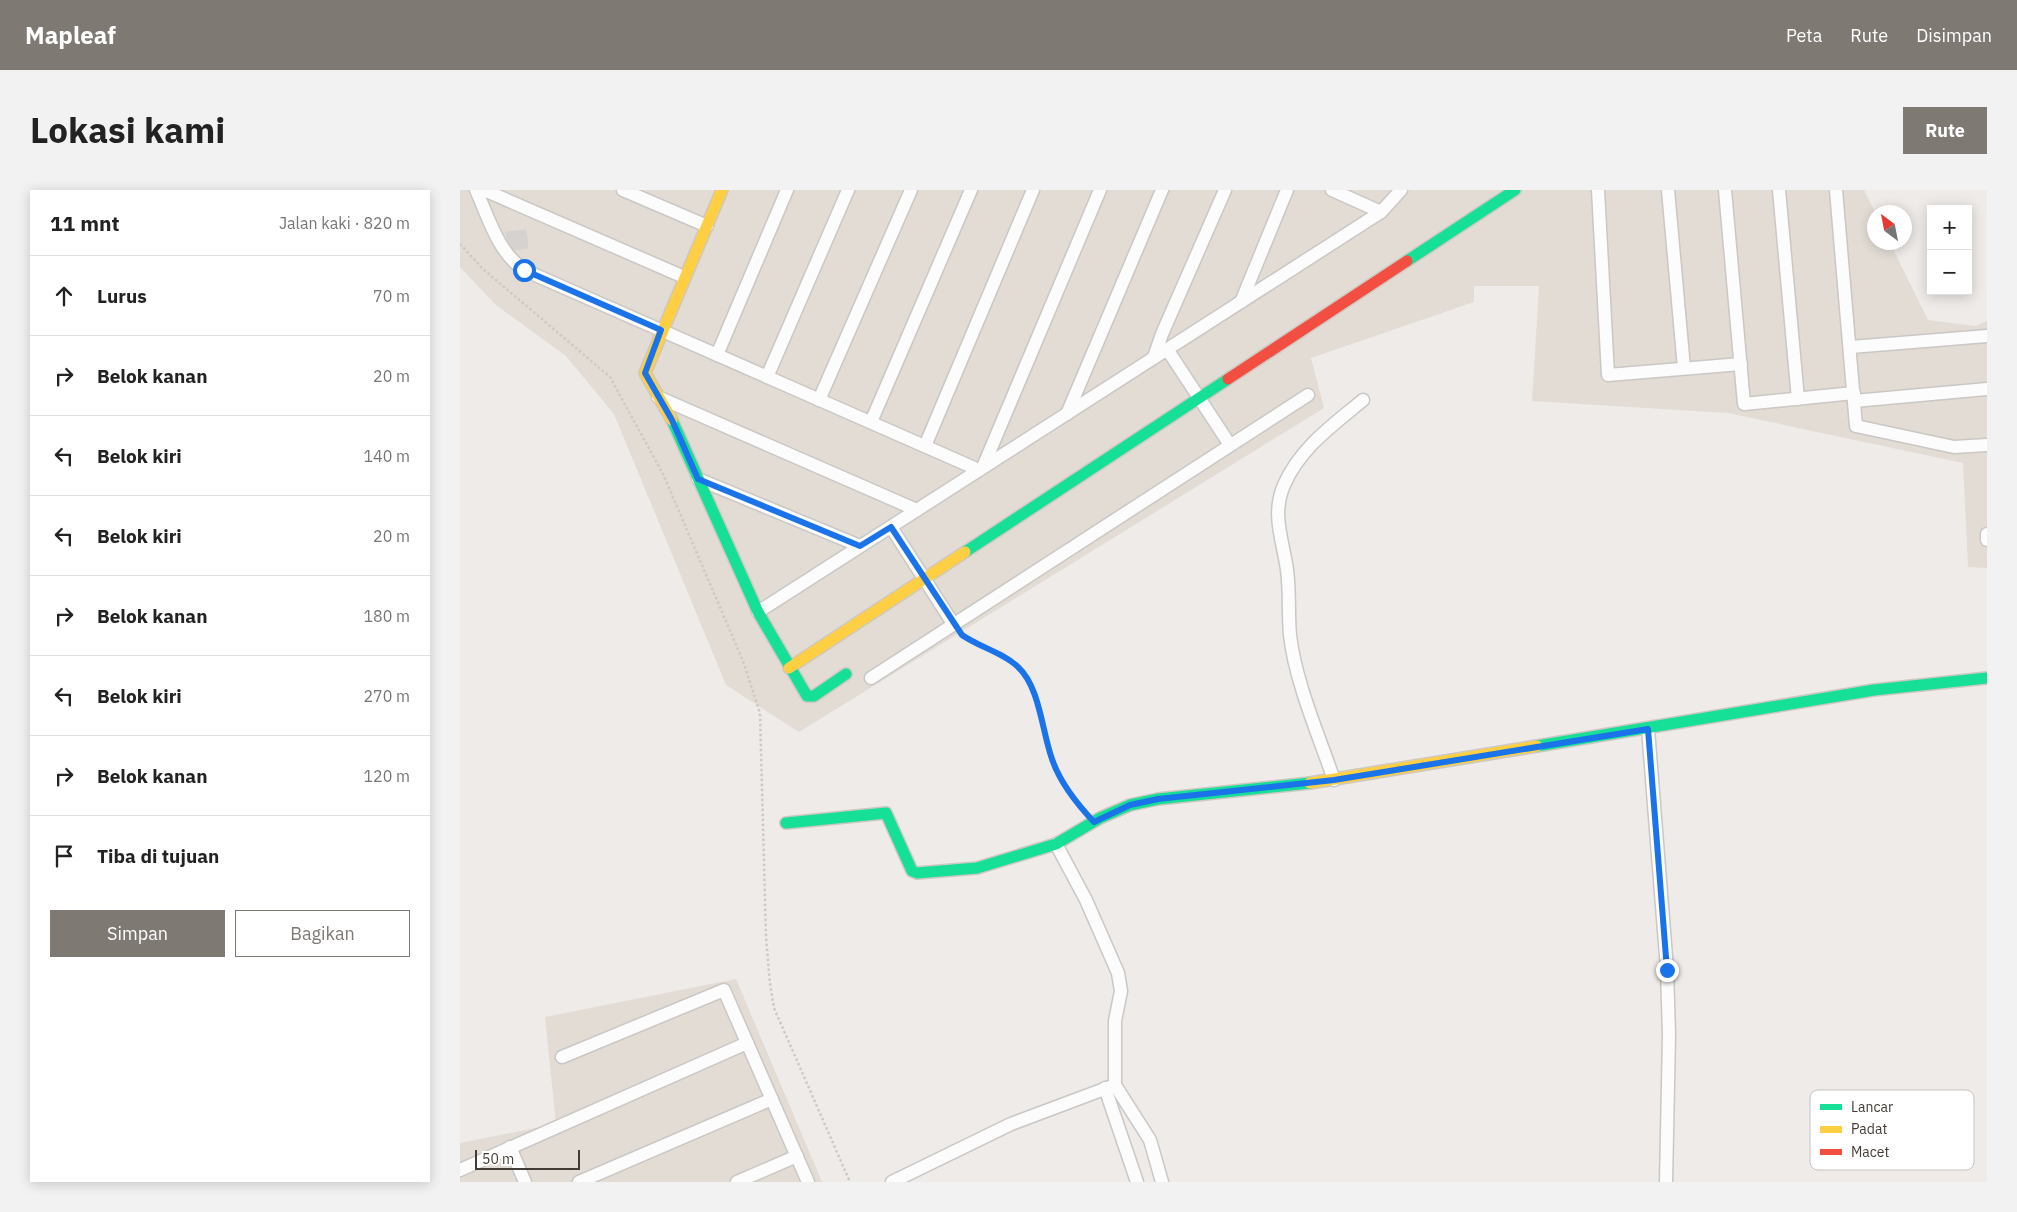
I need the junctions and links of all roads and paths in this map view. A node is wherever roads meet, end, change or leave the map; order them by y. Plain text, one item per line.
1 (476, 190) edge
2 (484, 190) edge
3 (623, 190) edge
4 (722, 190) edge
5 (788, 190) edge
6 (848, 190) edge
7 (911, 190) edge
8 (971, 190) edge
9 (1033, 190) edge
10 (1100, 190) edge
11 (1162, 190) edge
12 (1225, 190) edge
13 (1287, 190) edge
14 (1332, 190) edge
15 (1401, 190) edge
16 (1515, 190) edge
17 (1598, 190) edge
18 (1668, 190) edge
19 (1726, 190) edge
20 (1778, 190) edge
21 (1836, 190) edge
22 (1382, 212) junction
23 (707, 226) junction
24 (460, 244) edge
25 (684, 277) junction
26 (1241, 302) junction
27 (661, 330) junction
28 (1987, 336) edge
29 (1851, 347) junction
30 (1167, 349) junction
31 (717, 355) junction
32 (1154, 356) junction
33 (1741, 364) junction
34 (1684, 368) junction
35 (767, 376) junction
36 (1987, 390) edge
37 (1308, 395) dead end
38 (658, 397) junction
39 (1854, 397) junction
40 (1199, 398) junction
41 (1798, 399) junction
42 (819, 400) junction
43 (1363, 400) dead end
44 (1066, 414) junction
45 (870, 422) junction
46 (1987, 444) edge
47 (1230, 445) junction
48 (925, 446) junction
49 (981, 469) junction
50 (698, 479) junction
51 (917, 510) junction
52 (891, 527) junction
53 (1987, 534) edge
54 (1987, 540) edge
55 (860, 546) junction
56 (925, 579) junction
57 (758, 612) junction
58 (954, 625) junction
59 (789, 668) junction
60 (846, 674) dead end
61 (871, 678) dead end
62 (1987, 678) edge
63 (1648, 729) junction
64 (1334, 780) junction
65 (1094, 822) junction
66 (786, 823) dead end
67 (1056, 844) junction
68 (747, 1043) junction
69 (562, 1057) dead end
70 (1110, 1087) junction
71 (772, 1099) junction
72 (510, 1148) junction
73 (797, 1156) junction
74 (460, 1170) edge
75 (1161, 1179) edge
76 (525, 1182) edge
77 (579, 1182) edge
78 (737, 1182) edge
79 (808, 1182) edge
80 (850, 1182) edge
81 (892, 1182) edge
82 (1136, 1182) edge
83 (1666, 1182) edge

1 - 27 street
2 - 25 street
3 - 23 street
4 - 23 street
5 - 31 street
6 - 35 street
7 - 42 street
8 - 45 street
9 - 48 street
10 - 49 street
11 - 44 street
12 - 32 street
13 - 26 street
14 - 22 street
15 - 22 street
16 - 40 street
17 - 34 street
18 - 34 street
19 - 33 street
20 - 41 street
21 - 29 street
22 - 26 street
23 - 25 street
24 - 80 path
25 - 27 street
26 - 30 street
27 - 31 street
27 - 38 street
28 - 29 street
29 - 39 street
30 - 32 street
30 - 40 street
31 - 35 street
32 - 44 street
33 - 34 street
33 - 41 street
35 - 42 street
36 - 39 street
37 - 47 street
38 - 50 street
38 - 51 street
39 - 41 street
39 - 46 street
40 - 47 street
40 - 56 street
42 - 45 street
43 - 64 street
44 - 49 street
45 - 48 street
47 - 58 street
48 - 49 street
49 - 51 street
50 - 55 street
50 - 57 street
51 - 52 street
52 - 55 street
52 - 56 street
53 - 54 street
55 - 57 street
56 - 58 street
56 - 59 street
57 - 59 street
58 - 61 street
58 - 65 path
59 - 60 street
62 - 63 street
63 - 64 street
63 - 83 street
64 - 65 street
65 - 67 street
66 - 67 street
67 - 70 street
68 - 69 street
68 - 71 street
68 - 72 street
70 - 75 street
70 - 81 street
70 - 82 street
71 - 73 street
71 - 77 street
72 - 74 street
72 - 76 street
73 - 78 street
73 - 79 street
75 - 82 street

